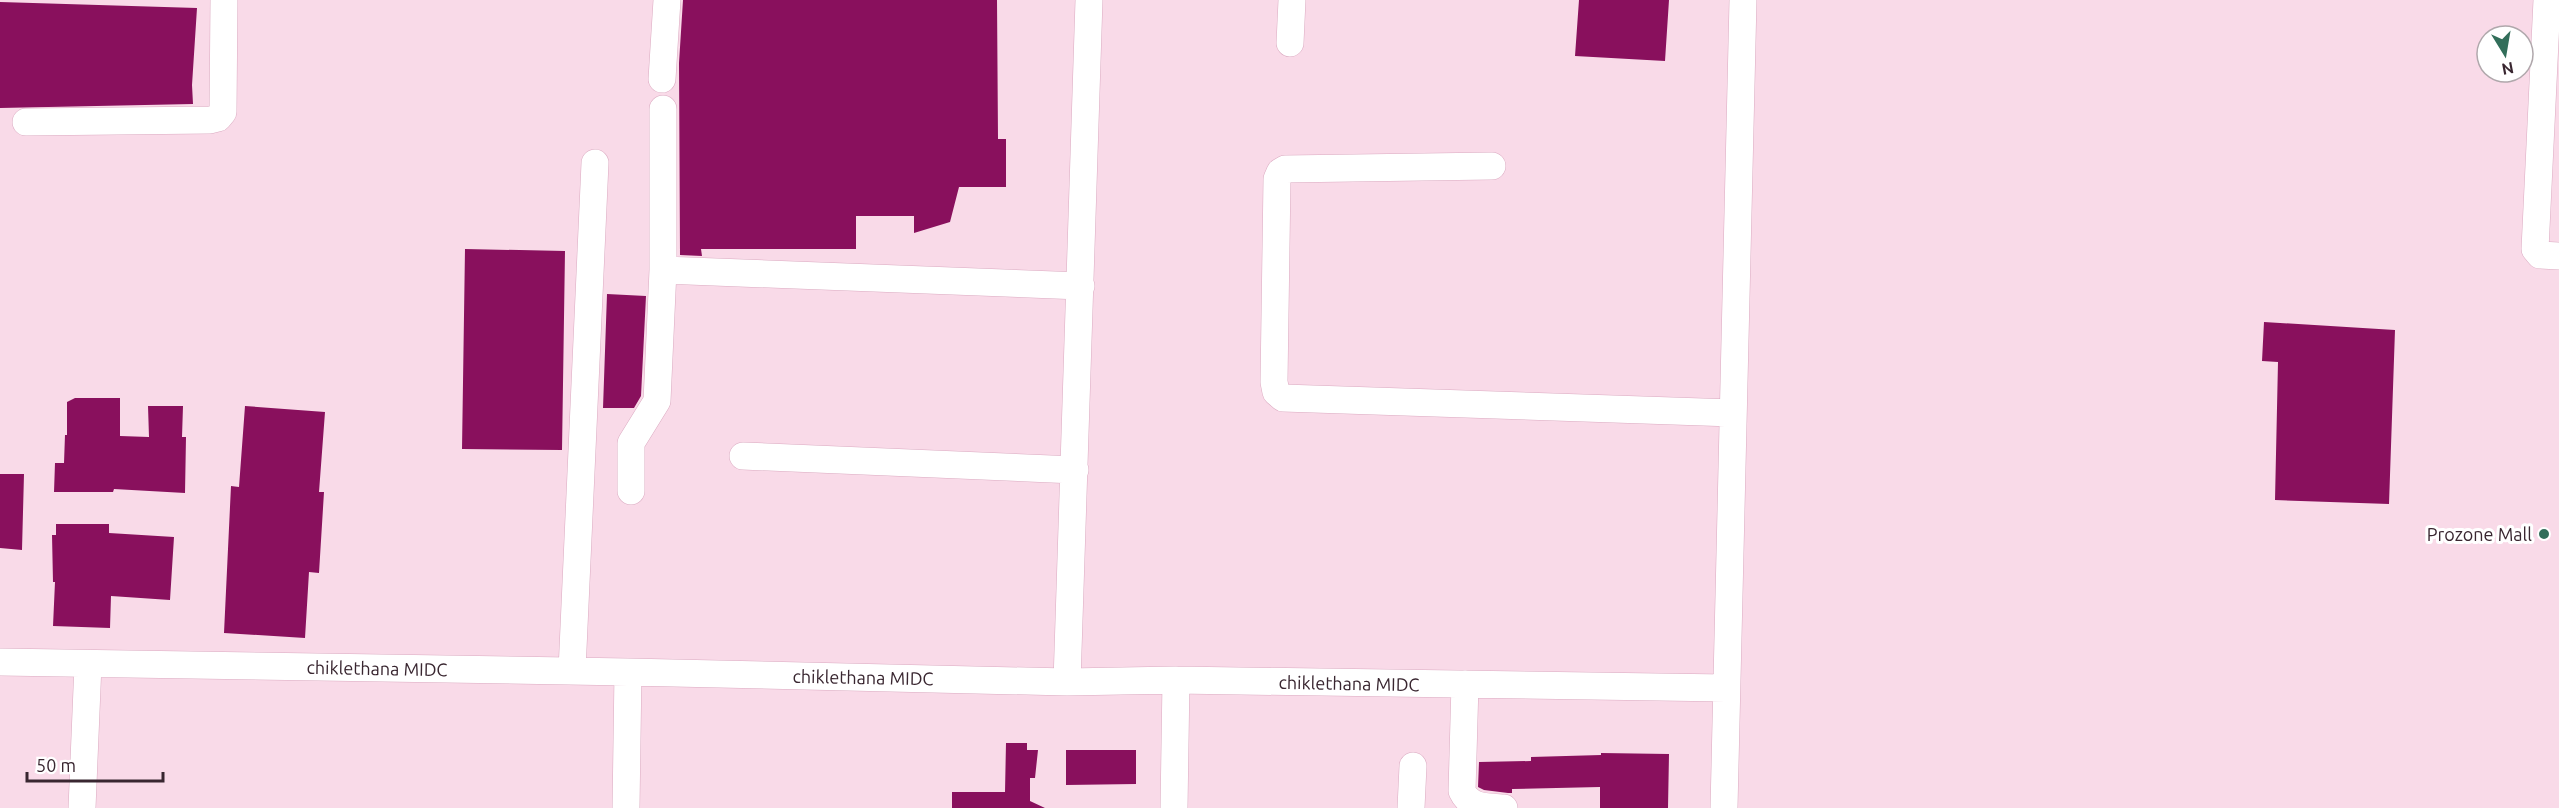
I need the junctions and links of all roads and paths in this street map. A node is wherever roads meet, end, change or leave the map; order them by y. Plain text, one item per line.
1 (224, 0) edge
2 (667, 0) edge
3 (1089, 0) edge
4 (1292, 0) edge
5 (1743, 0) edge
6 (2547, 0) edge
7 (1290, 43) dead end
8 (662, 79) dead end
9 (663, 109) dead end
10 (26, 122) dead end
11 (595, 163) dead end
12 (1492, 166) dead end
13 (2547, 238) edge
14 (2559, 256) edge
15 (663, 270) junction
16 (1081, 286) junction
17 (1733, 413) junction
18 (743, 456) dead end
19 (1075, 470) junction
20 (631, 491) dead end
21 (0, 662) edge
22 (88, 664) junction
23 (572, 671) junction
24 (628, 672) junction
25 (1176, 680) junction
26 (1067, 682) junction
27 (1465, 684) junction
28 (1726, 688) junction
29 (1413, 766) dead end
30 (82, 808) edge
31 (626, 808) edge
32 (1174, 808) edge
33 (1411, 808) edge
34 (1504, 808) edge
35 (1724, 808) edge

1 - 10 street
2 - 8 street
3 - 16 street
4 - 7 street
5 - 17 street
6 - 13 street
9 - 15 street
11 - 23 street
12 - 17 street
13 - 14 street
15 - 16 street
15 - 20 street
16 - 19 street
17 - 28 street
18 - 19 street
19 - 26 street
21 - 22 street, chiklethana MIDC
22 - 23 street, chiklethana MIDC
22 - 30 street
23 - 24 street, chiklethana MIDC
24 - 26 street, chiklethana MIDC
24 - 31 street
25 - 26 street, chiklethana MIDC
25 - 27 street, chiklethana MIDC
25 - 32 street
27 - 28 street, chiklethana MIDC
27 - 34 street
28 - 35 street
29 - 33 street

